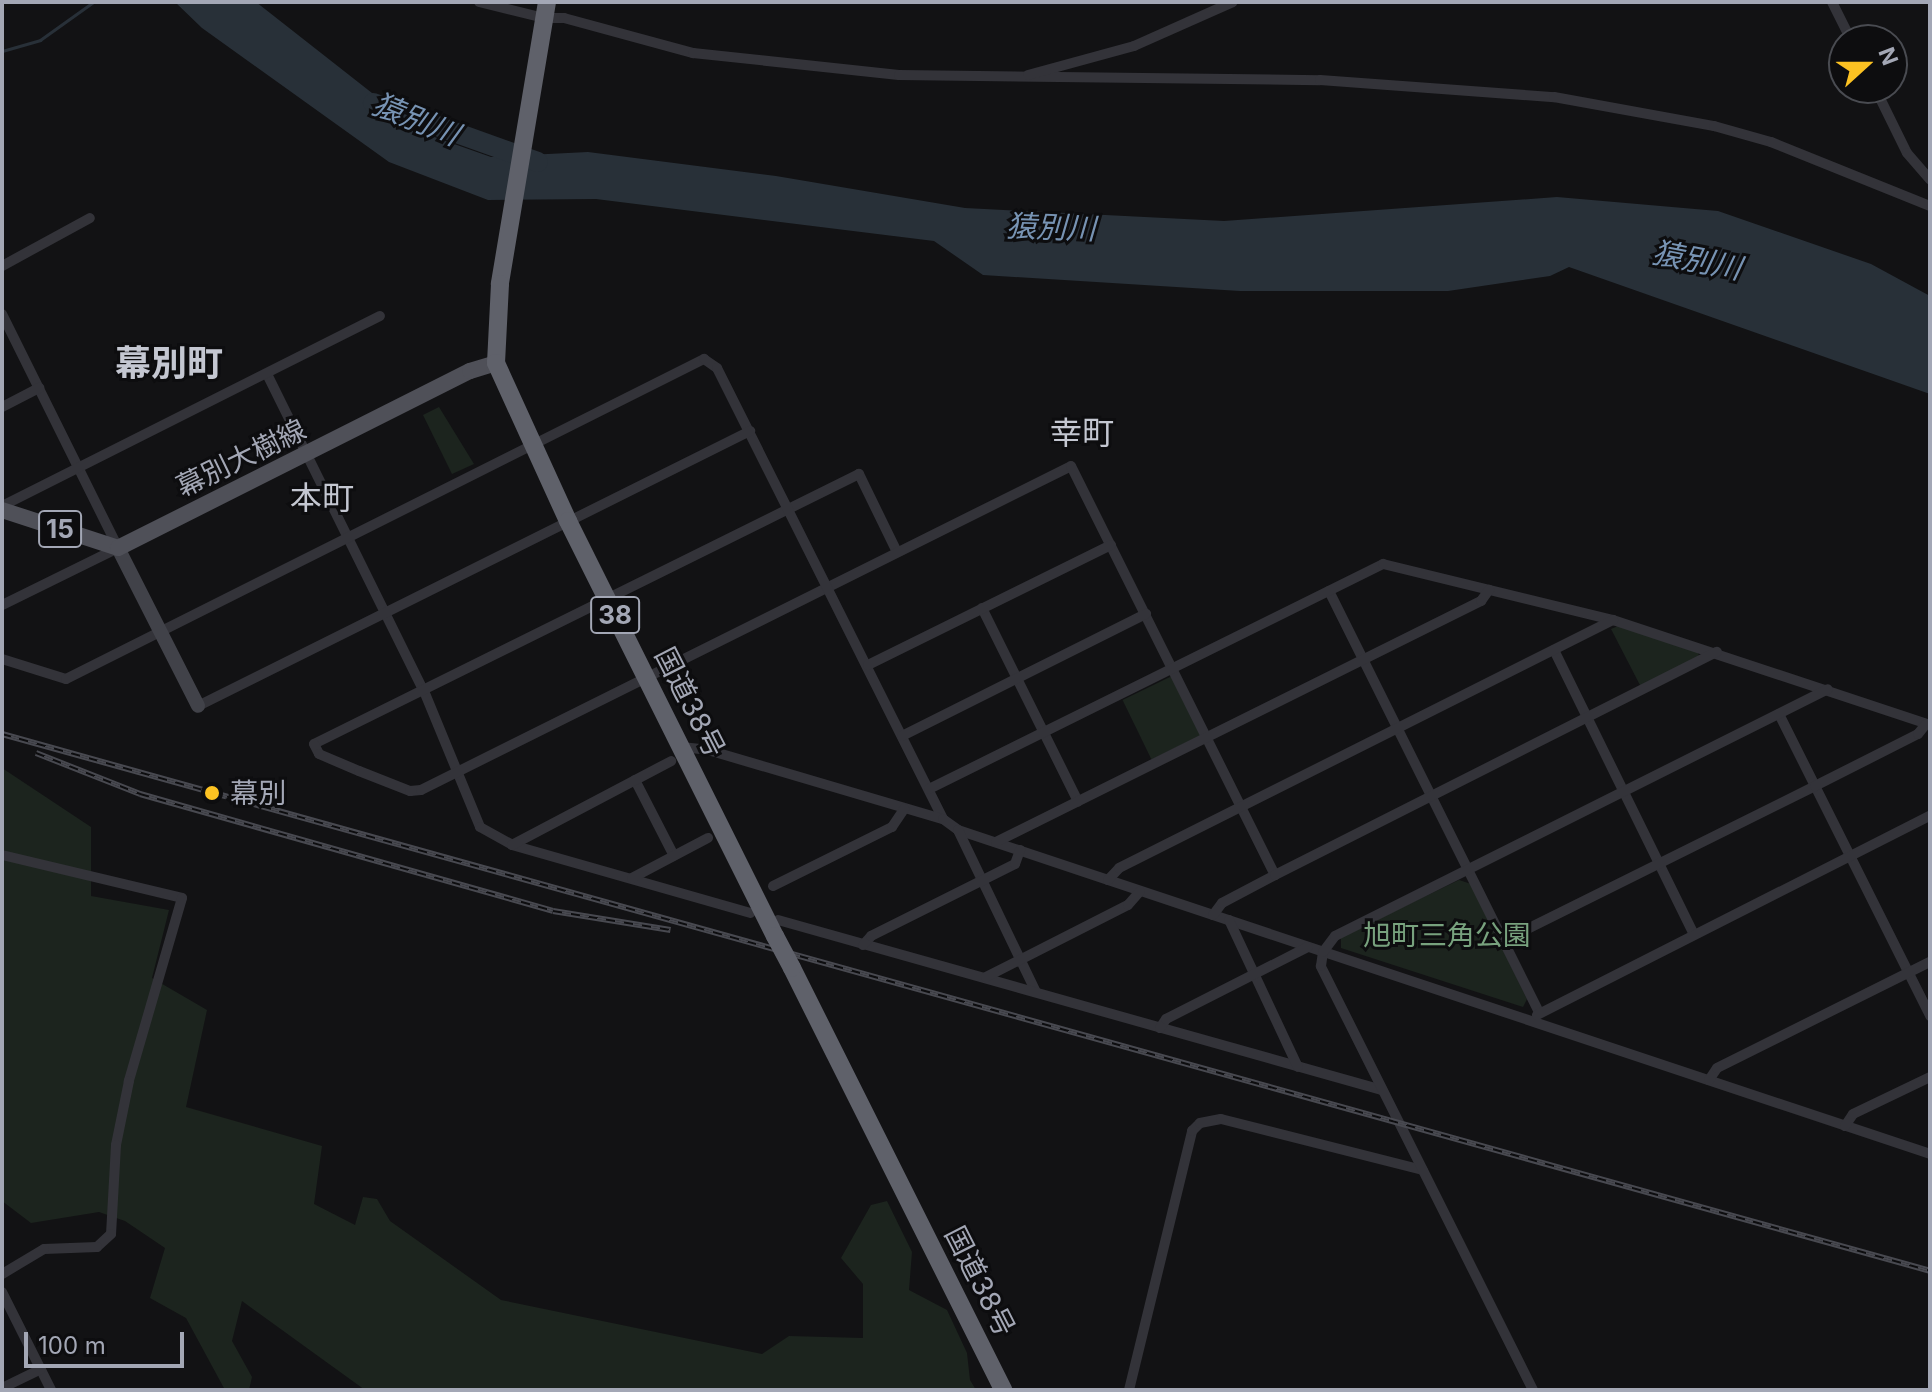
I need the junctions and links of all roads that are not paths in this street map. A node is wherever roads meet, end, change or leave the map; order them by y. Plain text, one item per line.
1 (479, 2) edge
2 (1233, 2) edge
3 (1832, 2) edge
4 (544, 18) edge
5 (1843, 24) edge
6 (1019, 78) junction
7 (1883, 104) edge
8 (1930, 179) edge
9 (1930, 206) edge
10 (90, 218) dead end
11 (2, 266) edge
12 (2, 314) edge
13 (380, 316) dead end
14 (496, 363) junction
15 (267, 374) junction
16 (39, 388) junction
17 (2, 407) edge
18 (750, 431) junction
19 (531, 442) junction
20 (307, 454) junction
21 (78, 466) junction
22 (2, 508) edge
23 (789, 509) junction
24 (568, 521) junction
25 (347, 534) junction
26 (1111, 545) junction
27 (118, 548) junction
28 (897, 552) junction
29 (828, 587) junction
30 (1489, 590) junction
31 (1329, 591) junction
32 (608, 600) junction
33 (2, 605) edge
34 (982, 608) junction
35 (386, 612) junction
36 (1146, 614) junction
37 (1613, 620) junction
38 (159, 629) junction
39 (1554, 650) junction
40 (1717, 652) junction
41 (2, 659) edge
42 (1364, 659) junction
43 (868, 665) junction
44 (1173, 668) junction
45 (646, 678) junction
46 (1017, 678) junction
47 (1828, 689) junction
48 (424, 691) junction
49 (198, 706) joint
50 (1779, 714) junction
51 (1588, 719) junction
52 (1928, 725) edge
53 (1398, 728) junction
54 (1044, 732) junction
55 (902, 736) junction
56 (1207, 737) junction
57 (676, 754) junction
58 (455, 773) junction
59 (635, 780) junction
60 (1815, 786) junction
61 (929, 789) junction
62 (1625, 791) junction
63 (1433, 798) junction
64 (1078, 801) junction
65 (1241, 805) junction
66 (904, 809) junction
67 (1930, 816) edge
68 (943, 819) junction
69 (958, 830) junction
70 (708, 838) dead end
71 (996, 842) junction
72 (512, 845) junction
73 (1020, 850) junction
74 (2, 855) edge
75 (674, 856) junction
76 (1850, 856) junction
77 (1660, 863) junction
78 (1467, 869) junction
79 (1275, 875) junction
80 (632, 878) junction
81 (1108, 880) junction
82 (981, 881) junction
83 (773, 886) dead end
84 (1140, 891) junction
85 (751, 913) dead end
86 (1213, 915) junction
87 (1229, 920) junction
88 (777, 928) junction
89 (1694, 934) junction
90 (1503, 941) junction
91 (863, 945) junction
92 (1308, 947) junction
93 (1323, 952) junction
94 (1021, 959) junction
95 (1930, 962) edge
96 (1908, 973) junction
97 (1254, 975) junction
98 (985, 977) junction
99 (1035, 990) junction
100 (1538, 1011) junction
101 (1930, 1016) edge
102 (1535, 1023) junction
103 (1160, 1028) junction
104 (1298, 1067) junction
105 (1930, 1077) edge
106 (1709, 1080) junction
107 (1382, 1090) junction
108 (1845, 1126) junction
109 (1930, 1154) edge
110 (1423, 1170) junction
111 (2, 1274) edge
112 (2, 1292) edge
113 (41, 1369) junction
114 (2, 1388) edge
115 (51, 1390) edge
116 (1003, 1390) edge
117 (1129, 1390) edge
118 (1533, 1390) edge

1 - 4 street
2 - 6 street
3 - 5 street
4 - 6 street
4 - 14 highway, 国道38号 / 38
6 - 9 street
7 - 8 street
10 - 11 street
12 - 16 street
13 - 15 street
14 - 19 highway, 国道38号 / 38
14 - 20 main road, 幕別大樹線 / 15
15 - 20 street
15 - 21 street
16 - 17 street
16 - 21 street
18 - 19 street
18 - 23 street
18 - 24 street
19 - 24 highway, 国道38号 / 38
19 - 25 street
20 - 25 street
20 - 27 main road, 幕別大樹線 / 15
21 - 22 street
21 - 27 street
22 - 27 main road, 15
23 - 28 street
23 - 29 street
23 - 32 street
24 - 32 highway, 国道38号 / 38
24 - 35 street
25 - 35 street
25 - 38 street
26 - 28 street
26 - 34 street
26 - 36 street
27 - 33 street
27 - 38 main road
28 - 29 street
29 - 43 street
29 - 45 street
30 - 31 street
30 - 37 street
30 - 42 street
31 - 42 street
31 - 44 street
32 - 45 highway, 国道38号 / 38
32 - 48 street
34 - 43 street
34 - 46 street
35 - 48 street
35 - 49 street
36 - 44 street
36 - 46 street
37 - 39 street
37 - 40 street
38 - 41 street
38 - 49 main road
39 - 51 street
39 - 53 street
40 - 47 street
40 - 51 street
42 - 53 street
42 - 56 street
43 - 55 street
44 - 54 street
44 - 56 street
45 - 57 highway, 国道38号 / 38
45 - 58 street
46 - 54 street
46 - 55 street
47 - 50 street
47 - 52 street
48 - 58 street
48 - 58 street
50 - 60 street
50 - 62 street
51 - 62 street
51 - 63 street
52 - 60 street
53 - 63 street
53 - 65 street
54 - 61 street
54 - 64 street
55 - 61 street
56 - 64 street
56 - 65 street
57 - 59 street
57 - 66 street
57 - 88 highway, 国道38号 / 38
58 - 72 street
59 - 72 street
59 - 75 street
60 - 76 street
60 - 77 street
61 - 68 street
62 - 77 street
62 - 78 street
63 - 78 street
63 - 79 street
64 - 71 street
65 - 79 street
65 - 81 street
66 - 68 street
66 - 83 street
67 - 76 street
68 - 69 street
69 - 71 street
69 - 82 street
70 - 75 street
71 - 73 street
72 - 80 street
73 - 81 street
73 - 82 street
74 - 111 street
75 - 80 street
76 - 89 street
76 - 96 street
77 - 89 street
77 - 90 street
78 - 90 street
78 - 93 street
79 - 86 street
80 - 85 street
81 - 84 street
82 - 91 street
82 - 94 street
84 - 86 street
84 - 94 street
86 - 87 street
87 - 92 street
87 - 97 street
88 - 91 street
88 - 116 highway, 国道38号 / 38, bridge
89 - 100 street
90 - 100 street
91 - 98 street
92 - 93 street
92 - 97 street
93 - 102 street
93 - 107 street
94 - 98 street
94 - 99 street
95 - 96 street
96 - 101 street
96 - 106 street
97 - 103 street
97 - 104 street
98 - 99 street
99 - 103 street
100 - 102 street
102 - 106 street
103 - 104 street
104 - 107 street
105 - 108 street
106 - 108 street
107 - 110 street
108 - 109 street
110 - 117 street
110 - 118 street
112 - 113 street
113 - 114 street
113 - 115 street

